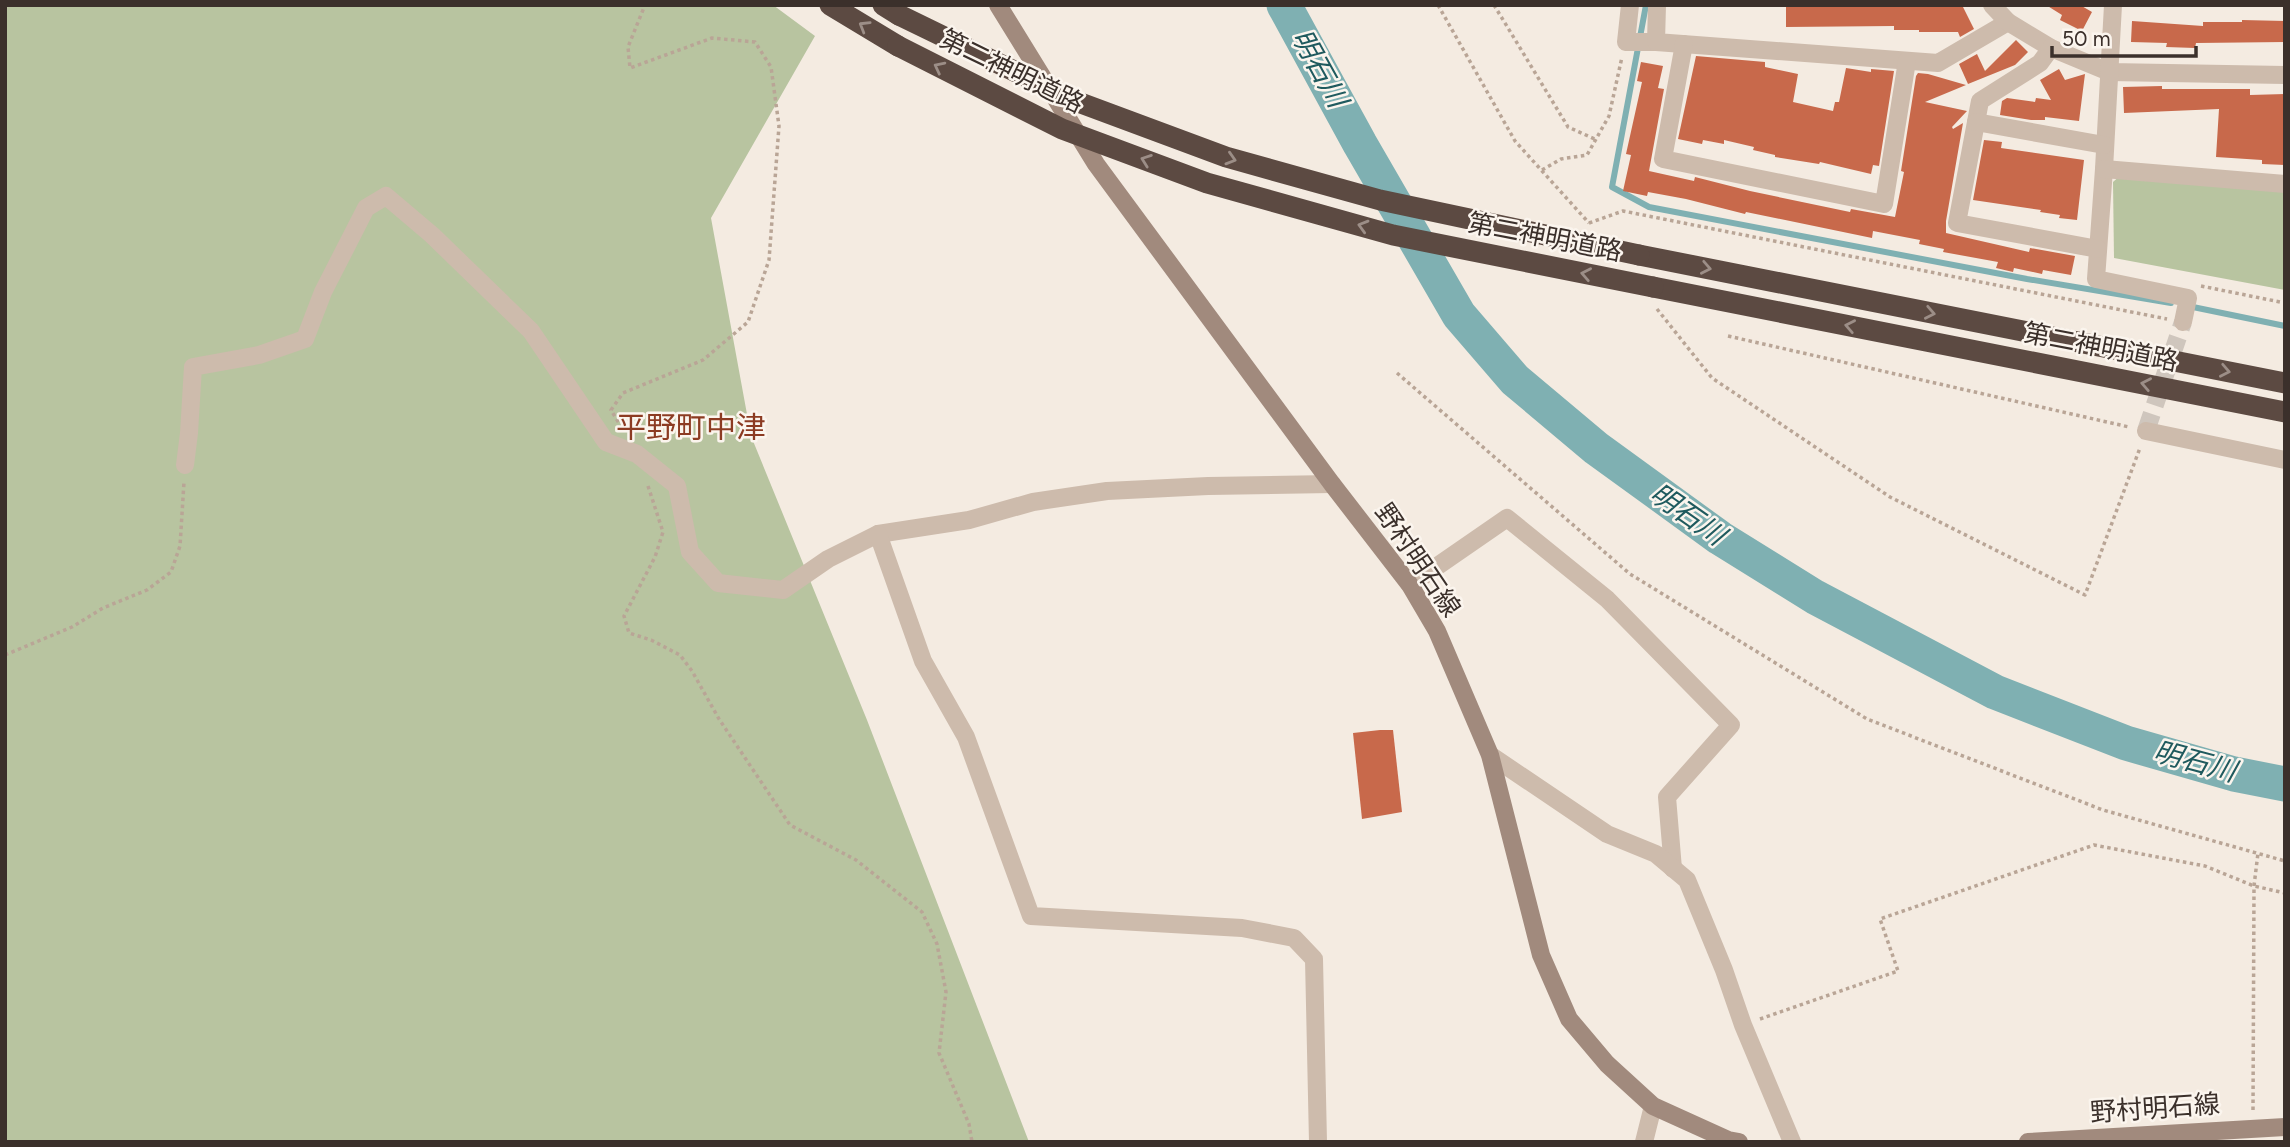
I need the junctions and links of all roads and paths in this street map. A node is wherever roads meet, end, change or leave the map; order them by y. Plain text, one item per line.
1 (645, 5) edge
2 (830, 5) edge
3 (998, 5) edge
4 (1438, 5) edge
5 (1494, 5) edge
6 (1630, 5) edge
7 (1657, 5) edge
8 (1992, 5) edge
9 (2113, 5) edge
10 (891, 10) edge
11 (2008, 22) junction
12 (1626, 42) junction
13 (1656, 42) junction
14 (1684, 44) junction
15 (2051, 48) junction
16 (1907, 61) junction
17 (2109, 72) junction
18 (2285, 75) edge
19 (1976, 122) junction
20 (1597, 139) junction
21 (2104, 145) junction
22 (2104, 169) junction
23 (1541, 170) junction
24 (2285, 184) edge
25 (2098, 248) junction
26 (1654, 296) junction
27 (2183, 322) joint
28 (1728, 336) dead end
29 (1397, 373) dead end
30 (2285, 383) edge
31 (2285, 412) edge
32 (2146, 431) junction
33 (637, 454) junction
34 (2285, 460) edge
35 (185, 465) joint
36 (1332, 484) junction
37 (878, 534) junction
38 (1410, 585) junction
39 (5, 655) edge
40 (1490, 755) junction
41 (2258, 853) junction
42 (2285, 861) edge
43 (1674, 869) junction
44 (2254, 886) junction
45 (2285, 892) edge
46 (1743, 1025) junction
47 (1653, 1106) junction
48 (2285, 1127) edge
49 (2253, 1135) edge
50 (972, 1142) edge
51 (1318, 1142) edge
52 (1644, 1142) edge
53 (1739, 1142) edge
54 (1792, 1142) edge
55 (2028, 1142) edge

1 - 33 path
26 -> 2 highway, 第二神明道路, bridge
3 - 36 main road, 野村明石線
4 - 23 path
5 - 20 path
6 - 12 street
7 - 13 street
8 - 11 street
9 - 17 street
10 -> 30 highway, 第二神明道路, bridge
11 - 15 street
11 - 16 street
12 - 13 street
12 - 20 path
13 - 14 street
14 - 16 street
14 - 16 street
15 - 17 street
15 - 19 street
17 - 18 street
17 - 21 street
19 - 21 street
19 - 25 street
20 - 23 path
21 - 22 street
22 - 24 street
22 - 25 street
23 - 27 path
25 - 27 street
31 -> 26 highway, 第二神明道路
26 - 32 path
28 - 32 path
29 - 41 path
32 - 34 street
33 - 35 street
33 - 37 street
33 - 50 path
35 - 39 path
36 - 37 street
36 - 38 main road, 野村明石線
37 - 51 street
38 - 40 main road, 野村明石線
38 - 43 street
40 - 43 street
40 - 47 main road, 野村明石線
41 - 42 path
41 - 44 path
43 - 46 street
44 - 45 path
44 - 46 path
44 - 49 path
46 - 54 street
47 - 52 street
47 - 53 main road, 野村明石線
48 - 49 main road, 野村明石線
49 - 55 main road, 野村明石線

